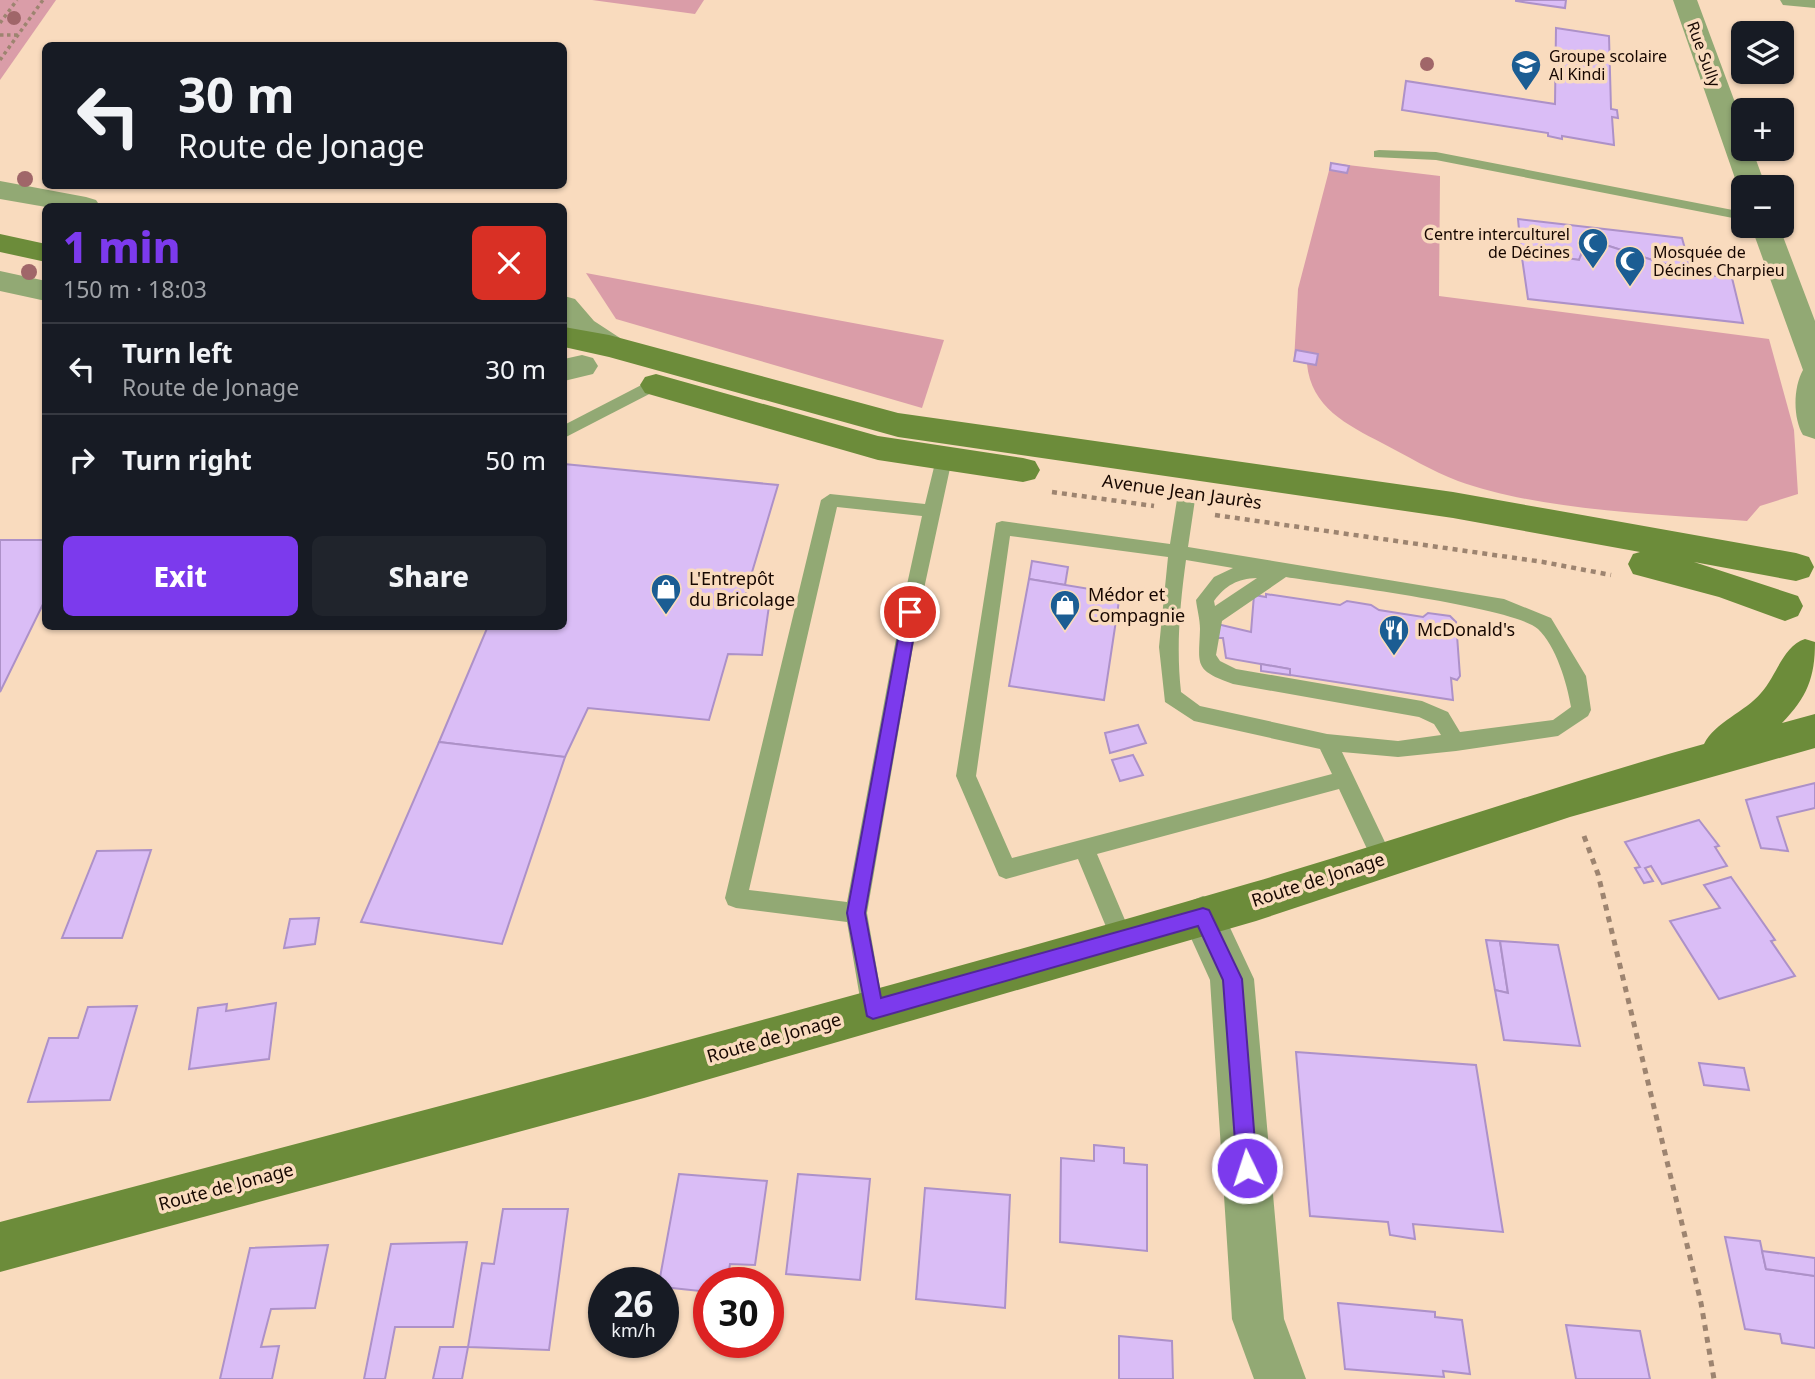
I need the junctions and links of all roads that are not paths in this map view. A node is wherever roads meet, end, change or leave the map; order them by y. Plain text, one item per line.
1 (1685, 0) edge
2 (1792, 0) edge
3 (1815, 1) edge
4 (1380, 154) dead end
5 (1748, 175) edge
6 (0, 190) edge
7 (70, 203) edge
8 (1731, 214) edge
9 (0, 224) edge
10 (42, 232) edge
11 (1770, 238) edge
12 (0, 243) edge
13 (42, 252) edge
14 (0, 281) edge
15 (42, 290) edge
16 (567, 309) edge
17 (1809, 332) edge
18 (567, 342) edge
19 (579, 361) edge
20 (1815, 364) edge
21 (1815, 377) edge
22 (653, 384) junction
23 (1815, 427) edge
24 (567, 430) edge
25 (944, 459) junction
26 (1187, 492) junction
27 (932, 511) junction
28 (1178, 552) junction
29 (1805, 560) edge
30 (1283, 570) junction
31 (1784, 606) junction
32 (1209, 628) junction
33 (1810, 659) edge
34 (1815, 731) edge
35 (1327, 742) junction
36 (1456, 743) junction
37 (1702, 760) junction
38 (1345, 779) junction
39 (1084, 849) junction
40 (1382, 859) junction
41 (856, 913) junction
42 (1203, 916) junction
43 (1122, 939) junction
44 (873, 1010) junction
45 (0, 1247) edge
46 (1280, 1379) edge

1 - 5 street, Rue Sully
2 - 3 street
4 - 8 lane
6 - 7 street
9 - 10 main road
11 - 17 street
12 - 13 main road
14 - 15 street
16 - 19 street, Avenue Jean Jaurès
17 - 20 street
18 - 19 main road, Avenue Jean Jaurès
19 - 22 main road, Avenue Jean Jaurès
19 - 29 main road, Avenue Jean Jaurès
21 - 23 street
22 - 24 lane
22 - 25 main road, Avenue Jean Jaurès
25 - 26 main road, Avenue Jean Jaurès
25 - 27 lane
26 - 28 lane
26 - 31 main road, Avenue Jean Jaurès
27 - 41 lane
27 - 41 lane
28 - 30 lane
28 - 35 lane
28 - 39 lane
29 - 31 main road
30 - 32 lane
30 - 32 lane
30 - 36 lane
31 - 33 main road
32 - 36 lane
33 - 37 main road, Route de Jonage
34 - 37 main road, Route de Jonage
35 - 36 lane
35 - 38 lane
37 - 40 main road, Route de Jonage
38 - 39 lane
38 - 40 lane
39 - 43 lane
40 - 42 main road, Route de Jonage
41 - 44 lane
42 - 43 main road, Route de Jonage
42 - 46 street
43 - 44 main road, Route de Jonage
44 - 45 main road, Route de Jonage

